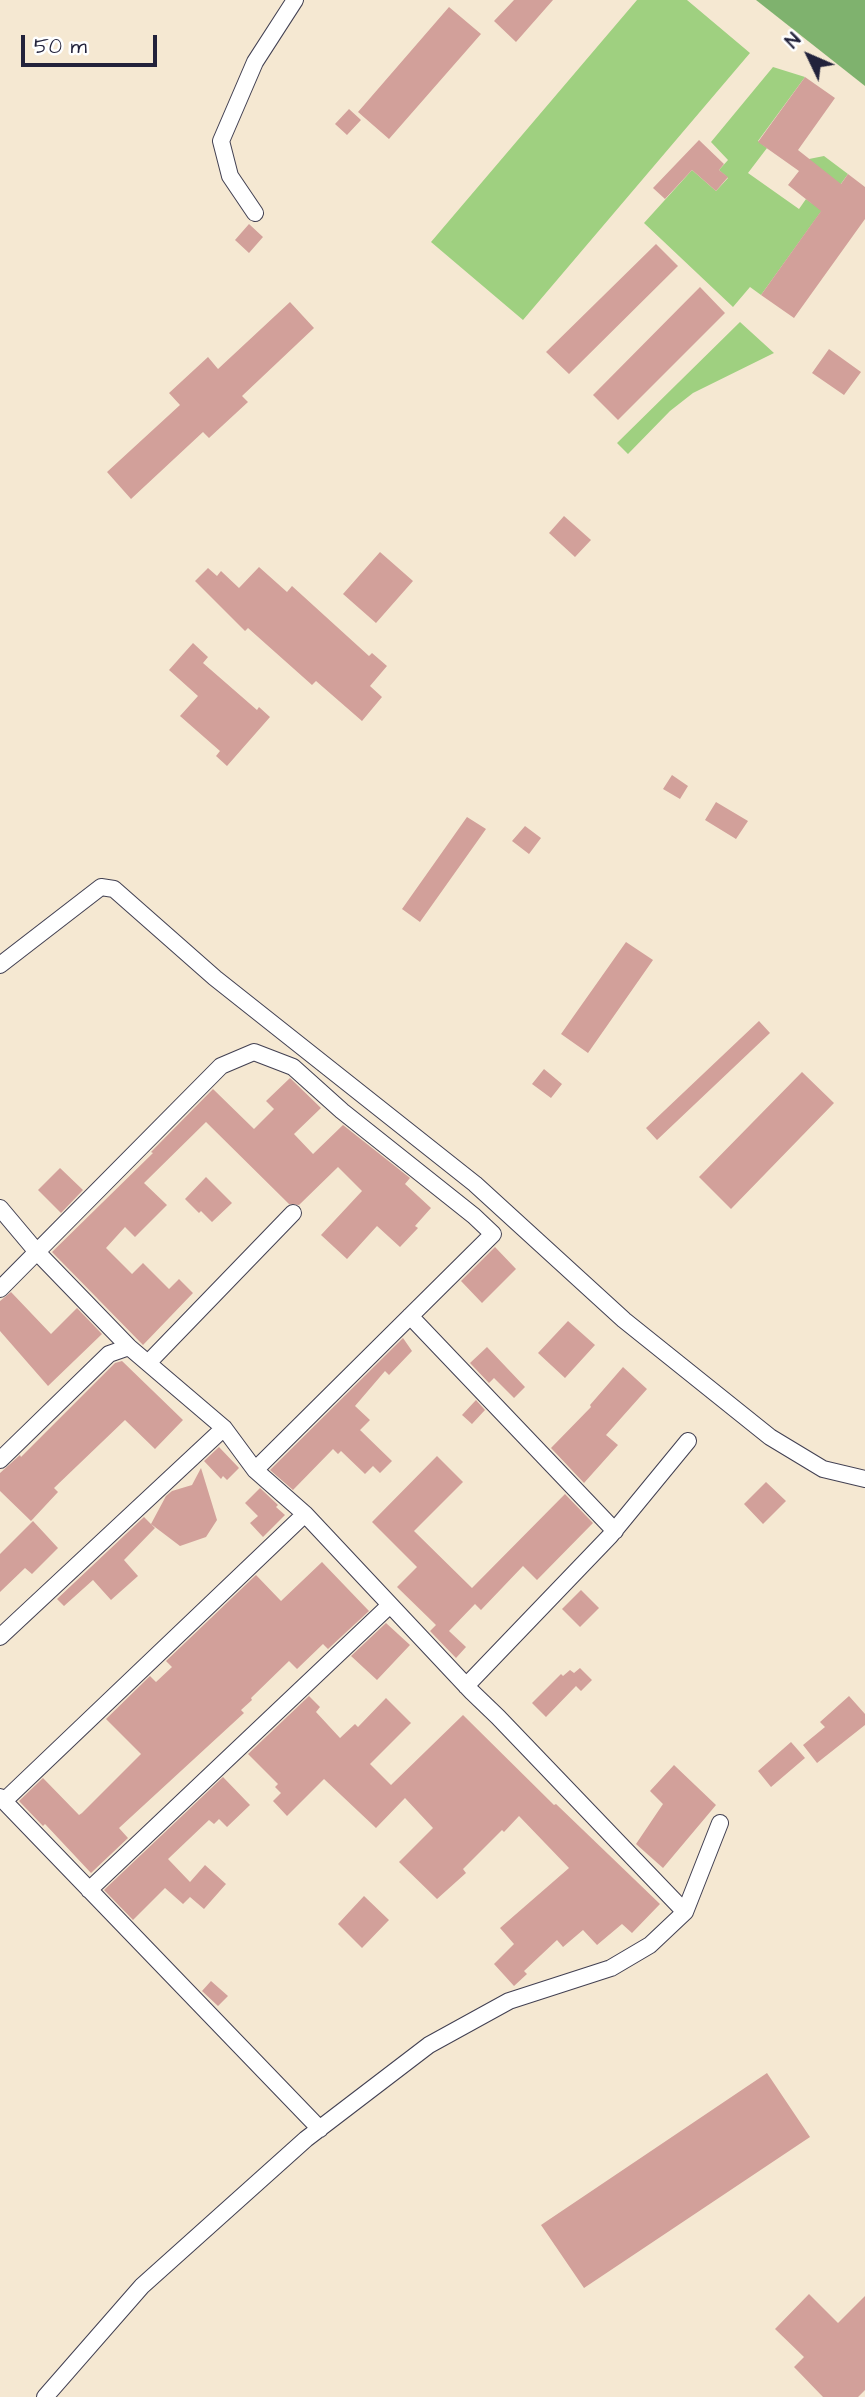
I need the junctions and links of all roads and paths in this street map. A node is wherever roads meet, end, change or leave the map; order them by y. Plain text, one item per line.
1 (295, 0) edge
2 (255, 213) dead end
3 (0, 965) edge
4 (0, 1208) edge
5 (293, 1213) dead end
6 (37, 1252) junction
7 (0, 1289) edge
8 (410, 1316) junction
9 (129, 1346) junction
10 (148, 1363) junction
11 (224, 1428) junction
12 (688, 1441) dead end
13 (0, 1460) edge
14 (255, 1470) junction
15 (865, 1479) edge
16 (305, 1514) junction
17 (615, 1531) junction
18 (390, 1605) junction
19 (0, 1637) edge
20 (466, 1686) junction
21 (2, 1799) edge
22 (720, 1823) dead end
23 (89, 1890) junction
24 (685, 1912) junction
25 (320, 2129) junction
26 (45, 2397) edge

1 - 2 street
3 - 15 street
4 - 6 street
5 - 10 street
6 - 7 street
6 - 8 street
6 - 9 street
8 - 14 street
8 - 17 street
9 - 10 street
9 - 13 street
10 - 11 street
11 - 14 street
11 - 19 street
12 - 17 street
14 - 16 street
16 - 18 street
16 - 21 street
17 - 20 street
18 - 20 street
18 - 23 street
20 - 24 street
21 - 23 street
22 - 24 street
23 - 25 street
24 - 25 street
25 - 26 street

